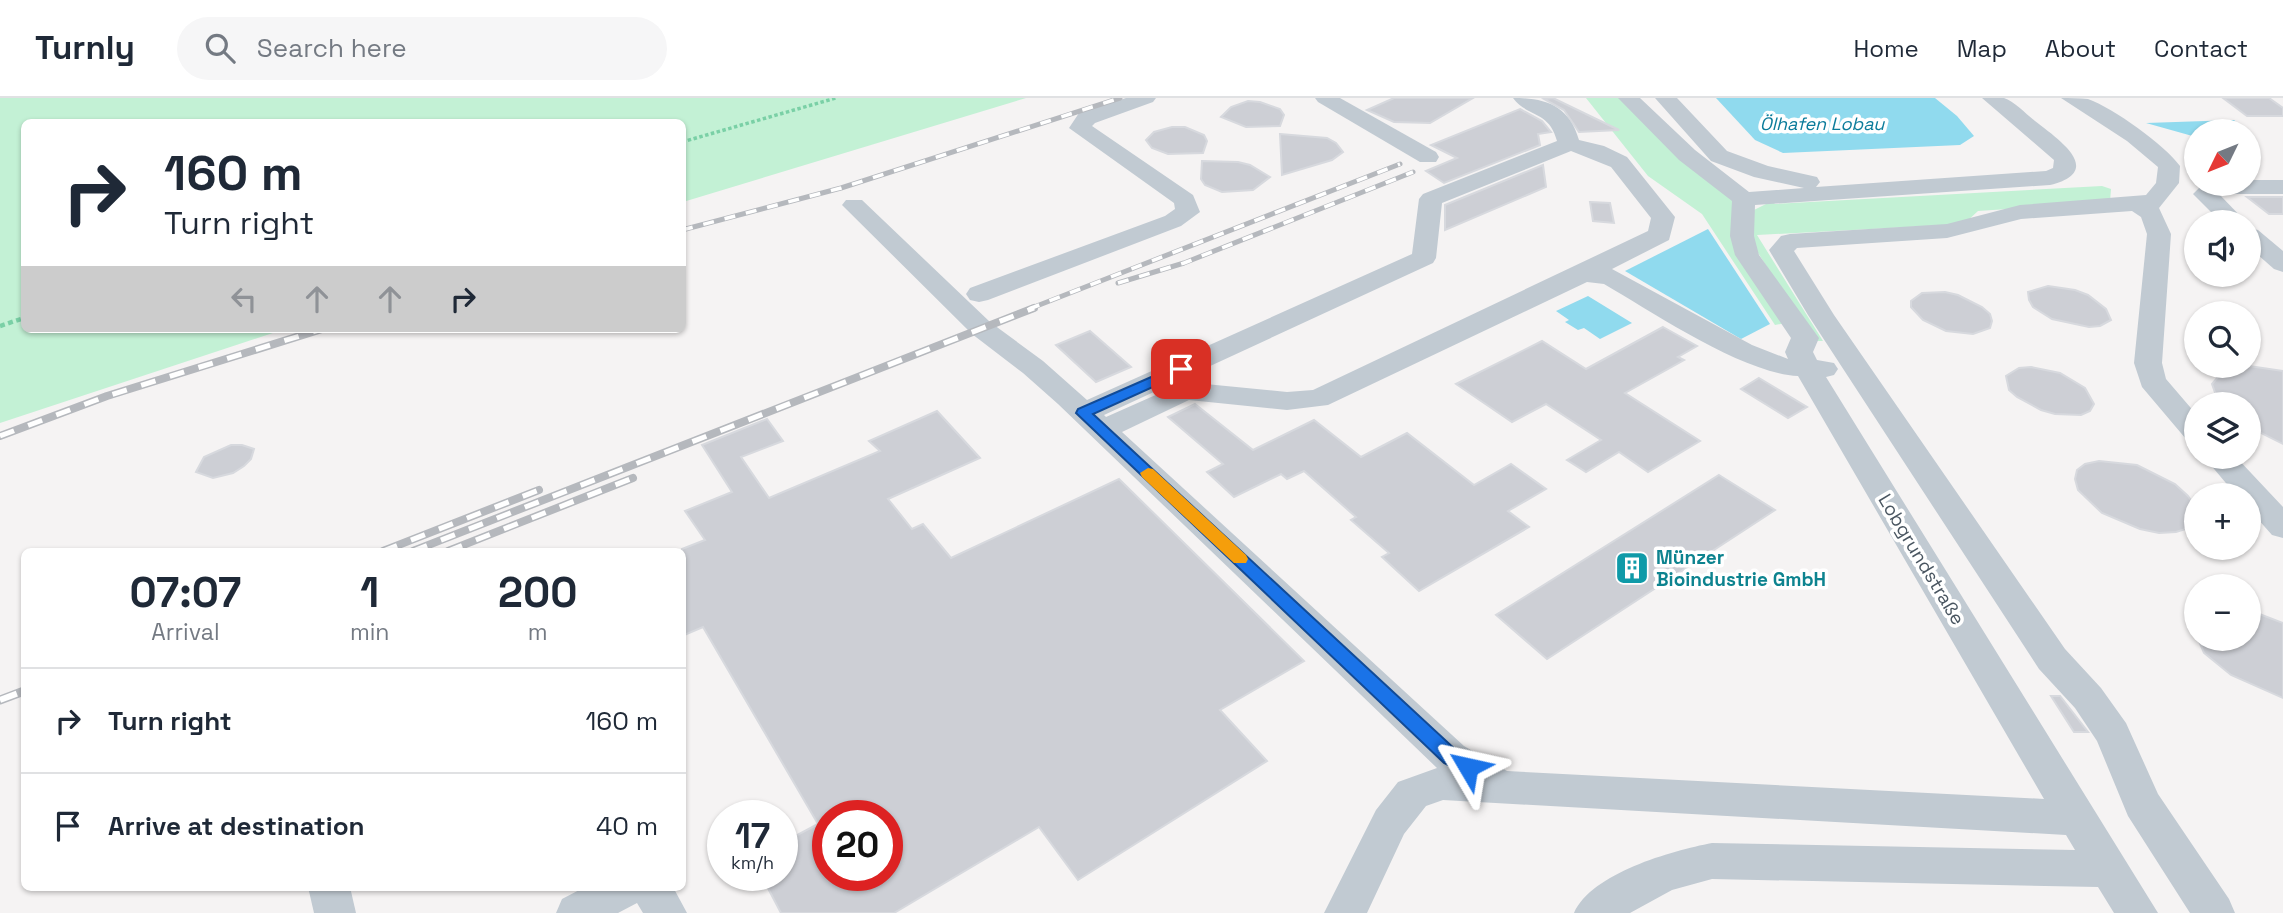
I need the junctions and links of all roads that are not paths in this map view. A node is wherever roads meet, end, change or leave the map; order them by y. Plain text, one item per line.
1 (1146, 98) edge
2 (1325, 98) edge
3 (1523, 98) edge
4 (1628, 98) edge
5 (1650, 98) edge
6 (1665, 98) edge
7 (1992, 98) edge
8 (2071, 98) edge
9 (1664, 134) junction
10 (1569, 145) junction
11 (1427, 157) dead end
12 (2166, 183) junction
13 (2261, 187) edge
14 (2283, 187) edge
15 (2184, 188) edge
16 (1868, 192) junction
17 (2206, 196) edge
18 (2138, 204) junction
19 (854, 205) dead end
20 (1744, 208) junction
21 (2221, 210) edge
22 (1823, 215) dead end
23 (2261, 245) edge
24 (2283, 264) edge
25 (1583, 274) junction
26 (979, 294) dead end
27 (1807, 368) junction
28 (1857, 370) junction
29 (2184, 418) edge
30 (1093, 422) junction
31 (2230, 469) edge
32 (2283, 527) edge
33 (1502, 787) junction
34 (2078, 818) junction
35 (2109, 869) junction
36 (330, 891) edge
37 (618, 891) edge
38 (652, 891) edge
39 (335, 913) edge
40 (577, 913) edge
41 (666, 913) edge
42 (1345, 913) edge
43 (1595, 913) edge
44 (2137, 913) edge
45 (2214, 913) edge

1 - 26 street
2 - 11 street
3 - 10 street
4 - 9 street
5 - 9 street
6 - 16 street
7 - 16 street
8 - 12 street
9 - 20 street
10 - 25 street
10 - 30 street
12 - 15 street
12 - 18 street
13 - 14 street
16 - 20 street
17 - 21 street
18 - 28 street
18 - 29 street
19 - 30 street
20 - 22 street
20 - 27 street, Lobgrundstraße
23 - 24 street
25 - 27 street
25 - 30 street
27 - 28 street
27 - 34 street, Lobgrundstraße
28 - 45 street
30 - 33 street
31 - 32 street
33 - 34 street
33 - 42 street
34 - 35 street, Lobgrundstraße
35 - 43 street
35 - 44 street, Lobgrundstraße
36 - 39 street
37 - 40 street
38 - 41 street

